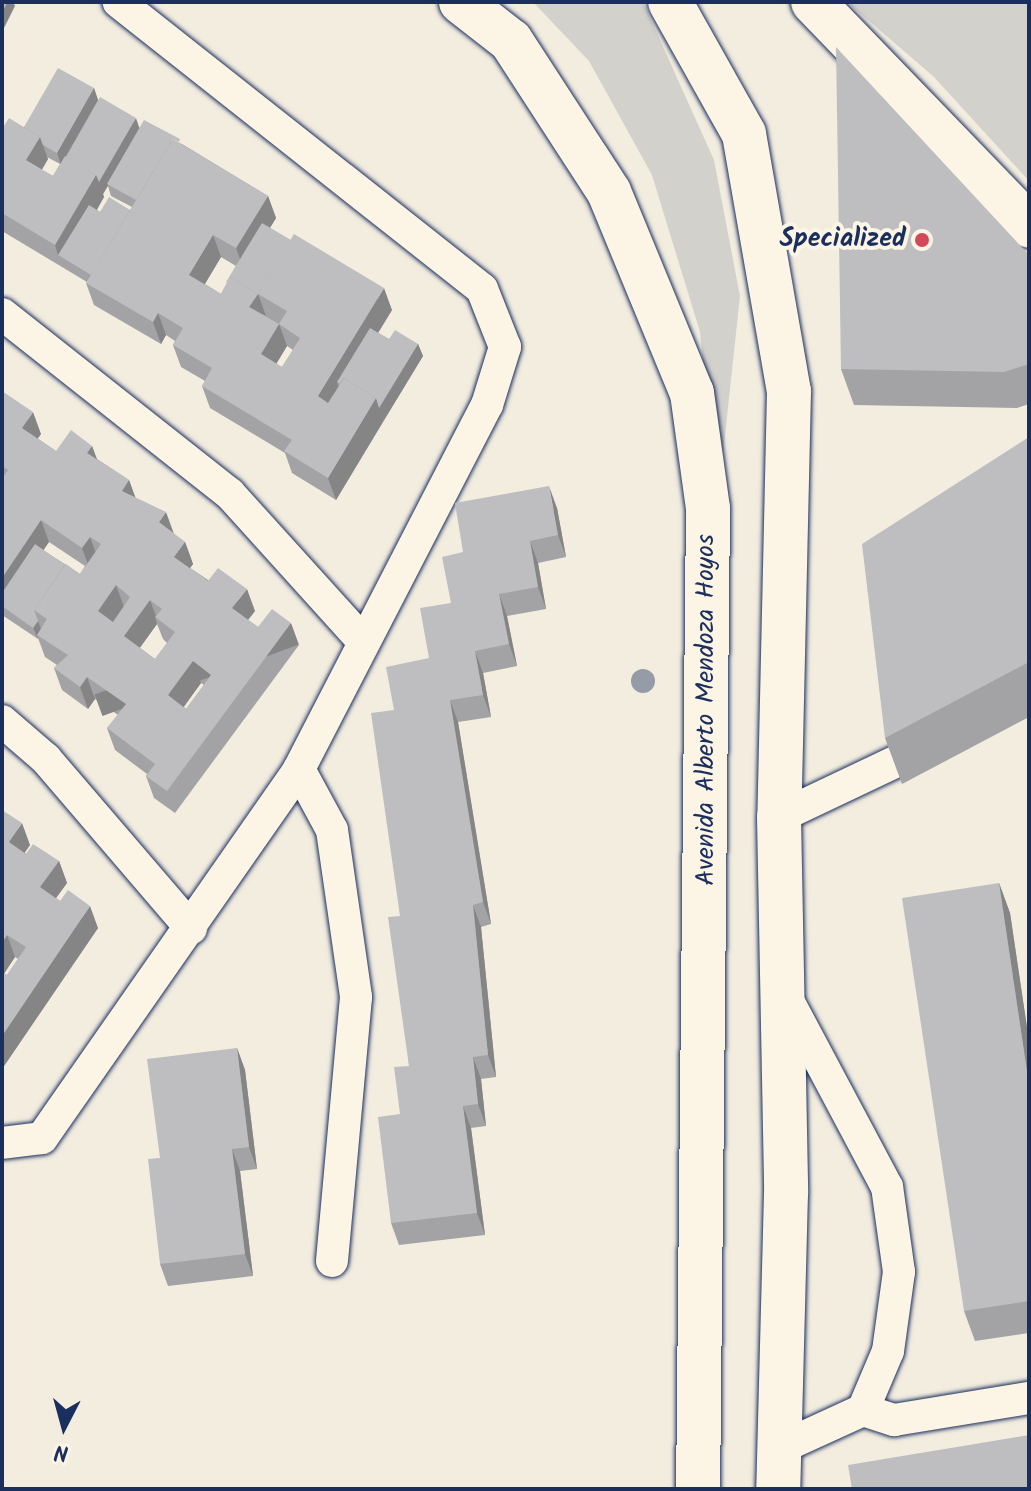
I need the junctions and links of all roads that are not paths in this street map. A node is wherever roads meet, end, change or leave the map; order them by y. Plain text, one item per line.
1 (119, 2) edge
2 (461, 2) edge
3 (670, 2) edge
4 (813, 2) edge
5 (1029, 226) edge
6 (2, 314) edge
7 (363, 641) junction
8 (2, 721) edge
9 (899, 760) edge
10 (299, 769) junction
11 (779, 817) junction
12 (191, 928) junction
13 (781, 987) junction
14 (2, 1143) edge
15 (332, 1261) dead end
16 (1029, 1398) edge
17 (863, 1410) junction
18 (779, 1469) edge
19 (698, 1489) edge

1 - 7 lane
2 - 19 main road, Avenida Alberto Mendoza Hoyos
3 - 11 main road
4 - 5 main road
6 - 7 lane
7 - 10 lane
8 - 12 lane
9 - 11 lane
10 - 12 lane
10 - 15 lane
11 - 13 main road
12 - 14 lane
13 - 17 lane
13 - 18 main road
16 - 17 lane
17 - 18 lane

